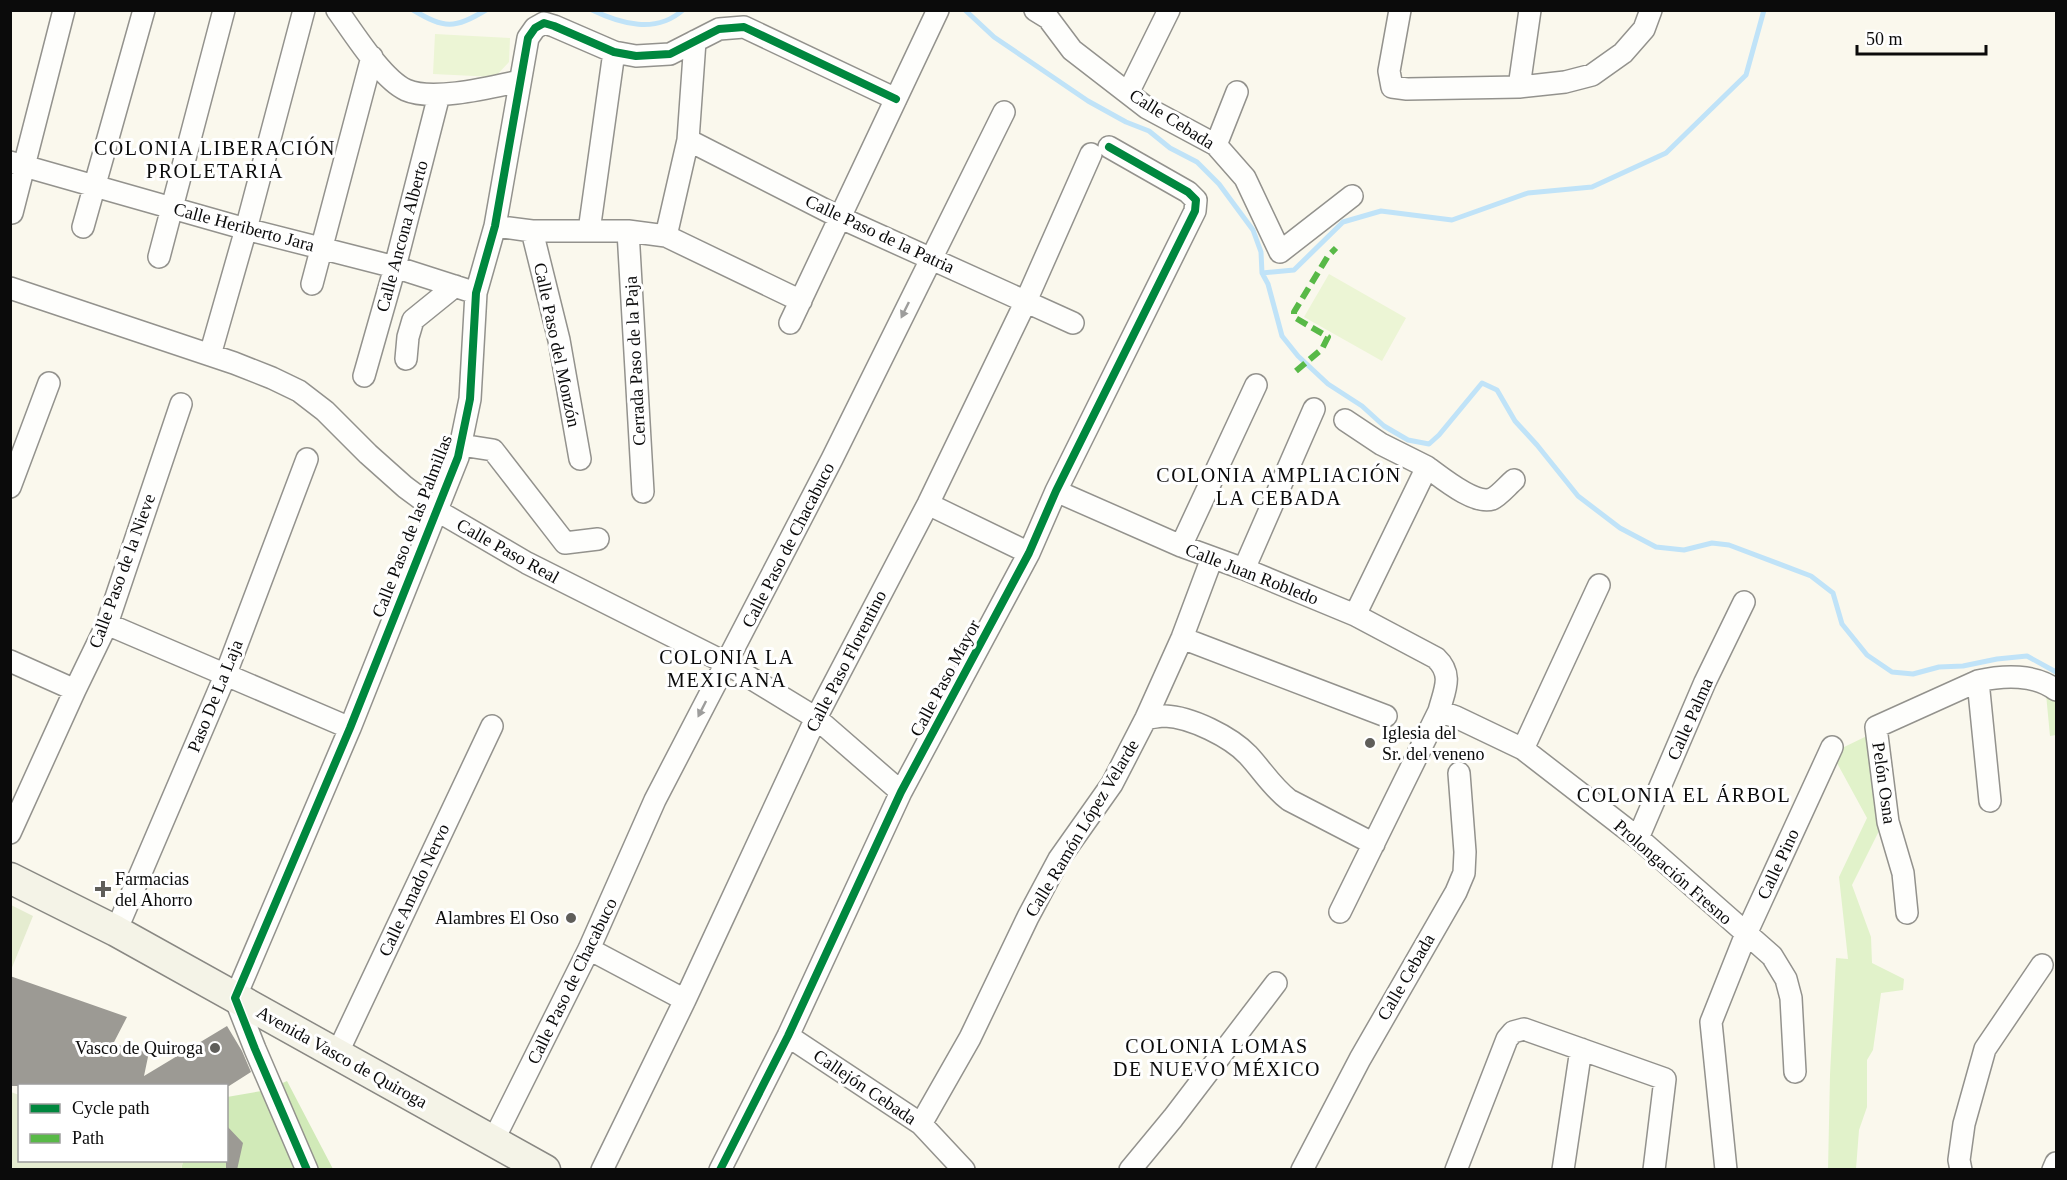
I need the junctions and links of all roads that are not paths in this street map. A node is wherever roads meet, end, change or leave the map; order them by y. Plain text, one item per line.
1 (64, 10) edge
2 (144, 10) edge
3 (224, 10) edge
4 (304, 10) edge
5 (337, 10) edge
6 (938, 10) edge
7 (1169, 10) edge
8 (1400, 10) edge
9 (1530, 10) edge
10 (1651, 10) edge
11 (1045, 13) edge
12 (695, 41) junction
13 (614, 52) junction
14 (372, 57) junction
15 (520, 81) junction
16 (1519, 87) junction
17 (1237, 92) dead end
18 (1128, 93) junction
19 (439, 95) junction
20 (896, 99) junction
21 (1004, 112) dead end
22 (688, 141) junction
23 (1216, 145) junction
24 (17, 164) edge
25 (94, 185) junction
26 (1352, 196) dead end
27 (1196, 200) joint
28 (172, 207) junction
29 (12, 213) edge
30 (841, 218) junction
31 (495, 226) junction
32 (83, 227) dead end
33 (246, 229) junction
34 (532, 231) junction
35 (589, 231) junction
36 (628, 231) junction
37 (666, 236) junction
38 (322, 249) junction
39 (159, 257) dead end
40 (931, 258) junction
41 (395, 267) junction
42 (312, 284) dead end
43 (455, 286) junction
44 (10, 288) edge
45 (476, 293) junction
46 (801, 301) junction
47 (1026, 301) junction
48 (1073, 322) dead end
49 (790, 323) dead end
50 (210, 355) junction
51 (406, 359) dead end
52 (364, 376) dead end
53 (49, 383) dead end
54 (1256, 385) dead end
55 (181, 404) dead end
56 (1314, 409) dead end
57 (1345, 420) dead end
58 (460, 445) junction
59 (307, 459) dead end
60 (580, 459) dead end
61 (1427, 467) junction
62 (1514, 480) dead end
63 (10, 487) edge
64 (1056, 491) junction
65 (643, 492) dead end
66 (928, 504) junction
67 (436, 510) junction
68 (598, 538) dead end
69 (1181, 546) junction
70 (1029, 553) junction
71 (1212, 558) junction
72 (1245, 568) junction
73 (1599, 585) dead end
74 (1744, 602) dead end
75 (1355, 615) junction
76 (106, 624) junction
77 (1182, 638) junction
78 (10, 661) edge
79 (726, 663) junction
80 (225, 676) junction
81 (1978, 681) junction
82 (75, 690) junction
83 (2056, 690) edge
84 (1439, 711) junction
85 (1386, 716) dead end
86 (816, 718) junction
87 (1146, 718) junction
88 (492, 726) dead end
89 (350, 728) junction
90 (1832, 747) dead end
91 (1523, 749) junction
92 (1459, 773) dead end
93 (901, 792) junction
94 (1990, 801) dead end
95 (10, 833) edge
96 (1638, 838) junction
97 (1374, 844) junction
98 (10, 878) edge
99 (1340, 912) dead end
100 (1907, 913) dead end
101 (116, 931) junction
102 (1746, 934) junction
103 (589, 949) junction
104 (2042, 965) dead end
105 (1276, 983) dead end
106 (236, 998) junction
107 (685, 1000) junction
108 (788, 1036) junction
109 (1581, 1049) junction
110 (337, 1054) junction
111 (1795, 1072) dead end
112 (921, 1124) junction
113 (493, 1141) junction
114 (2056, 1163) edge
115 (1960, 1165) edge
116 (307, 1170) edge
117 (545, 1170) edge
118 (602, 1170) edge
119 (720, 1170) edge
120 (964, 1170) edge
121 (1130, 1170) edge
122 (1302, 1170) edge
123 (1456, 1170) edge
124 (1563, 1170) edge
125 (1654, 1170) edge
126 (1726, 1170) edge
127 (2053, 1170) edge

1 - 24 street
2 - 25 street
3 - 28 street
4 - 33 street
5 - 14 street
6 - 20 street
7 - 18 street
8 - 16 street
9 - 16 street
10 - 16 street
11 - 18 street, Calle Cebada
12 - 13 street
12 - 20 street
12 - 22 street
13 - 15 street, Calle Paso de las Palmillas
13 - 35 street
14 - 19 street
14 - 38 street
15 - 19 street
15 - 31 street, Calle Paso de las Palmillas
17 - 23 street
18 - 23 street, Calle Cebada
19 - 41 street, Calle Ancona Alberto
20 - 30 street
21 - 40 street, Calle Paso de Chacabuco
22 - 30 street, Calle Paso de la Patria
22 - 37 street
23 - 26 street, Calle Cebada
24 - 25 street, Calle Heriberto Jara
24 - 29 street
25 - 28 street, Calle Heriberto Jara
25 - 32 street
27 - 47 street, Calle Paso Florentino
27 - 64 street, Calle Paso Mayor
28 - 33 street, Calle Heriberto Jara
28 - 39 street
30 - 40 street, Calle Paso de la Patria
30 - 46 street
31 - 34 street
31 - 45 street, Calle Paso de las Palmillas
33 - 38 street, Calle Heriberto Jara
33 - 50 street
34 - 35 street
34 - 60 street, Calle Paso del Monzón
35 - 36 street
36 - 37 street
36 - 65 street, Cerrada Paso de la Paja
37 - 46 street
38 - 41 street, Calle Heriberto Jara
38 - 42 street
40 - 47 street, Calle Paso de la Patria
40 -> 79 street, Calle Paso de Chacabuco
41 - 43 street, Calle Heriberto Jara
41 - 52 street, Calle Ancona Alberto
43 - 45 street, Calle Heriberto Jara
43 - 51 street
44 - 50 street, Calle Paso Real
45 - 58 street, Calle Paso de las Palmillas
46 - 49 street
47 - 48 street, Calle Paso de la Patria
47 - 66 street, Calle Paso Florentino
50 - 67 street, Calle Paso Real
53 - 63 street
54 - 69 street
55 - 76 street, Calle Paso de la Nieve
56 - 72 street
57 - 61 street
58 - 67 street, Calle Paso de las Palmillas
58 - 68 street
59 - 80 street, Paso De La Laja
61 - 62 street
61 - 75 street
64 - 69 street, Calle Juan Robledo
64 - 70 street, Calle Paso Mayor
66 - 70 street
66 - 86 street, Calle Paso Florentino
67 - 79 street, Calle Paso Real
67 - 89 street, Calle Paso de las Palmillas
69 - 71 street, Calle Juan Robledo
70 - 93 street, Calle Paso Mayor
71 - 72 street, Calle Juan Robledo
71 - 77 street, Calle Ramón López Velarde
72 - 75 street, Calle Juan Robledo
73 - 91 street
74 - 96 street, Calle Palma
75 - 84 street, Calle Juan Robledo
76 - 80 street
76 - 82 street, Calle Paso de la Nieve
77 - 85 street
77 - 87 street, Calle Ramón López Velarde
78 - 82 street
79 - 86 street, Calle Paso Real
79 -> 103 street, Calle Paso de Chacabuco
80 - 89 street
80 - 101 street, Paso De La Laja
81 - 83 street
81 - 94 street
81 - 100 street, Pelón Osna
82 - 95 street, Calle Paso de la Nieve
84 - 91 street, Prolongación Fresno
84 - 97 street
86 - 93 street, Calle Paso Real
86 - 107 street, Calle Paso Florentino
87 - 97 street
87 - 112 street, Calle Ramón López Velarde
88 - 110 street, Calle Amado Nervo
89 - 106 street, Calle Paso de las Palmillas
90 - 102 street, Calle Pino
91 - 96 street, Prolongación Fresno
92 - 122 street, Calle Cebada
93 - 108 street, Calle Paso Mayor
96 - 102 street, Prolongación Fresno
97 - 99 street
98 - 101 main road, Avenida Vasco de Quiroga
101 - 106 main road, Avenida Vasco de Quiroga
102 - 111 street, Prolongación Fresno
102 - 126 street, Calle Pino
103 - 107 street
103 - 113 street, Calle Paso de Chacabuco
104 - 115 street
105 - 121 street
106 - 110 main road, Avenida Vasco de Quiroga
106 - 116 street
107 - 118 street, Calle Paso Florentino
108 - 112 street, Callejón Cebada
108 - 119 street, Calle Paso Mayor
109 - 123 street
109 - 124 street
109 - 125 street
110 - 113 main road, Avenida Vasco de Quiroga
112 - 120 street, Callejón Cebada
113 - 117 main road, Avenida Vasco de Quiroga
114 - 127 street

